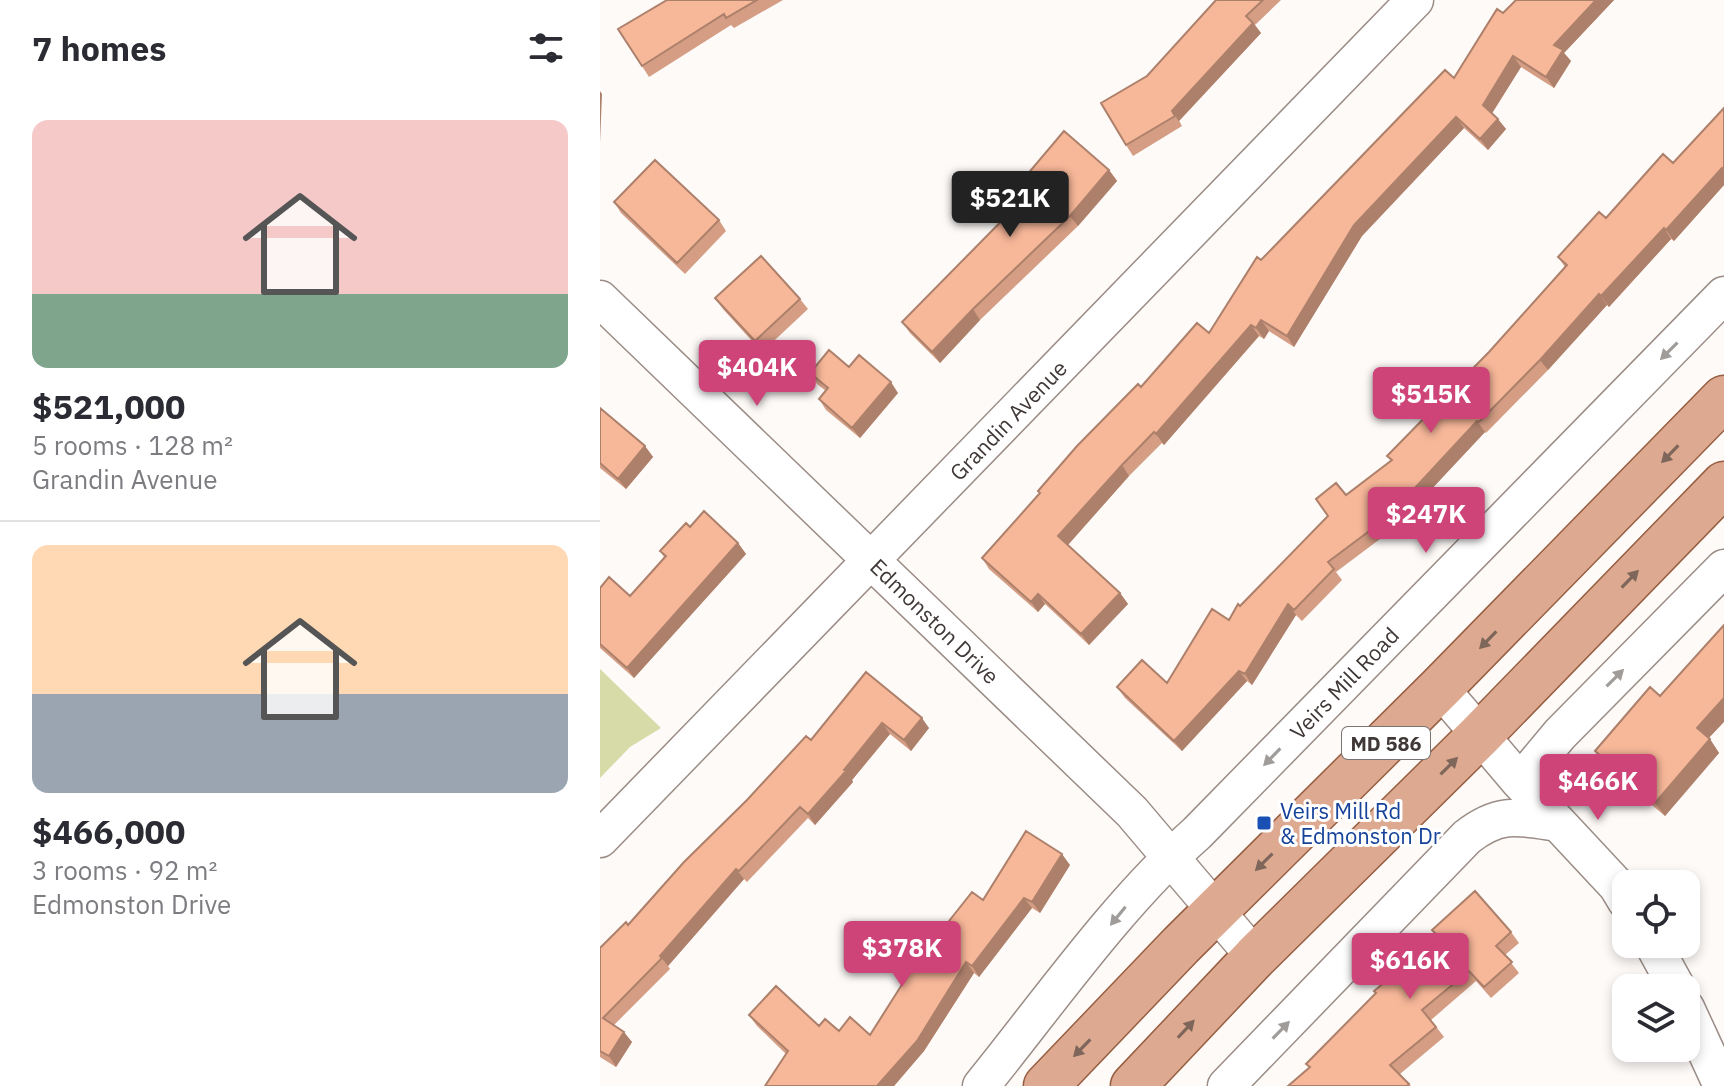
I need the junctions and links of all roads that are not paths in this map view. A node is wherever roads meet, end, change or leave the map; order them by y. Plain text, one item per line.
1 (1415, 0) edge
2 (1724, 295) edge
3 (600, 299) edge
4 (1724, 398) edge
5 (1724, 484) edge
6 (872, 559) junction
7 (1724, 568) edge
8 (1440, 688) junction
9 (1479, 736) junction
10 (1520, 782) junction
11 (1558, 823) junction
12 (600, 839) edge
13 (1170, 858) junction
14 (1612, 881) edge
15 (1214, 911) junction
16 (1255, 957) junction
17 (1700, 1038) edge
18 (981, 1086) edge
19 (1046, 1086) edge
20 (1133, 1086) edge
21 (1226, 1086) edge
22 (1722, 1086) edge

1 - 6 street, Grandin Avenue
2 -> 13 street, Veirs Mill Road
3 - 6 street, Edmonston Drive
4 -> 8 main road, MD 586
9 -> 5 main road, MD 586
6 - 12 street, Grandin Avenue
6 - 13 street, Edmonston Drive
10 -> 7 street
8 - 9 street
8 -> 15 main road, MD 586
9 - 10 street
16 -> 9 main road, MD 586
10 - 11 street
11 - 14 street
21 -> 11 street
13 - 15 street, Edmonston Drive
13 -> 18 street, Veirs Mill Road
15 - 16 street, Edmonston Drive
15 -> 19 main road, MD 586
20 -> 16 main road, MD 586
17 - 22 street

